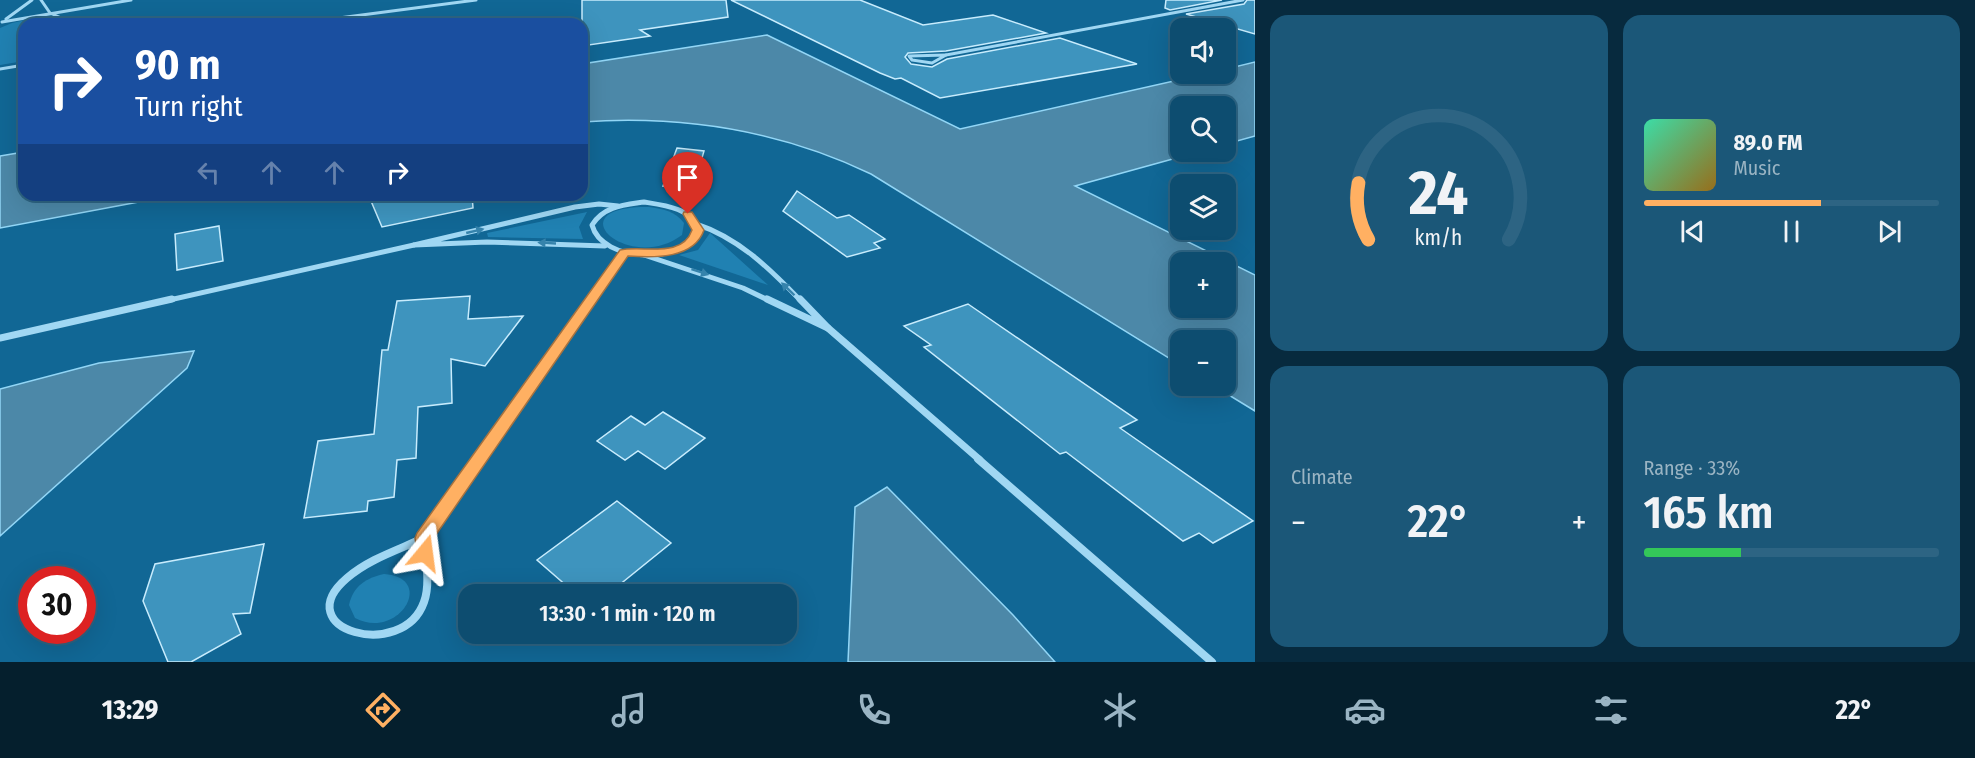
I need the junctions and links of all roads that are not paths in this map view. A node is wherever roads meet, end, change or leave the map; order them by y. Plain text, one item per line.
1 (33, 0) edge
2 (40, 0) edge
3 (131, 0) edge
4 (477, 0) edge
5 (1243, 0) edge
6 (50, 13) junction
7 (26, 18) edge
8 (61, 18) edge
9 (339, 18) edge
10 (18, 20) edge
11 (1, 23) edge
12 (946, 55) junction
13 (18, 67) edge
14 (0, 69) edge
15 (618, 206) junction
16 (696, 224) junction
17 (414, 245) junction
18 (605, 246) junction
19 (625, 253) junction
20 (644, 255) junction
21 (828, 328) junction
22 (0, 338) edge
23 (424, 538) junction
24 (1212, 662) edge

1 - 11 street
2 - 6 street
3 - 6 street
4 - 9 street
5 - 12 street
6 - 7 street
6 - 8 street
10 - 11 street
12 - 12 street
13 - 14 street
15 - 16 street
17 -> 15 street
15 - 18 street
16 - 20 street
21 -> 16 street
18 -> 17 street
17 - 22 street
18 - 19 street
19 - 20 street
19 - 23 street
20 -> 21 street
21 - 24 street
23 - 23 street

